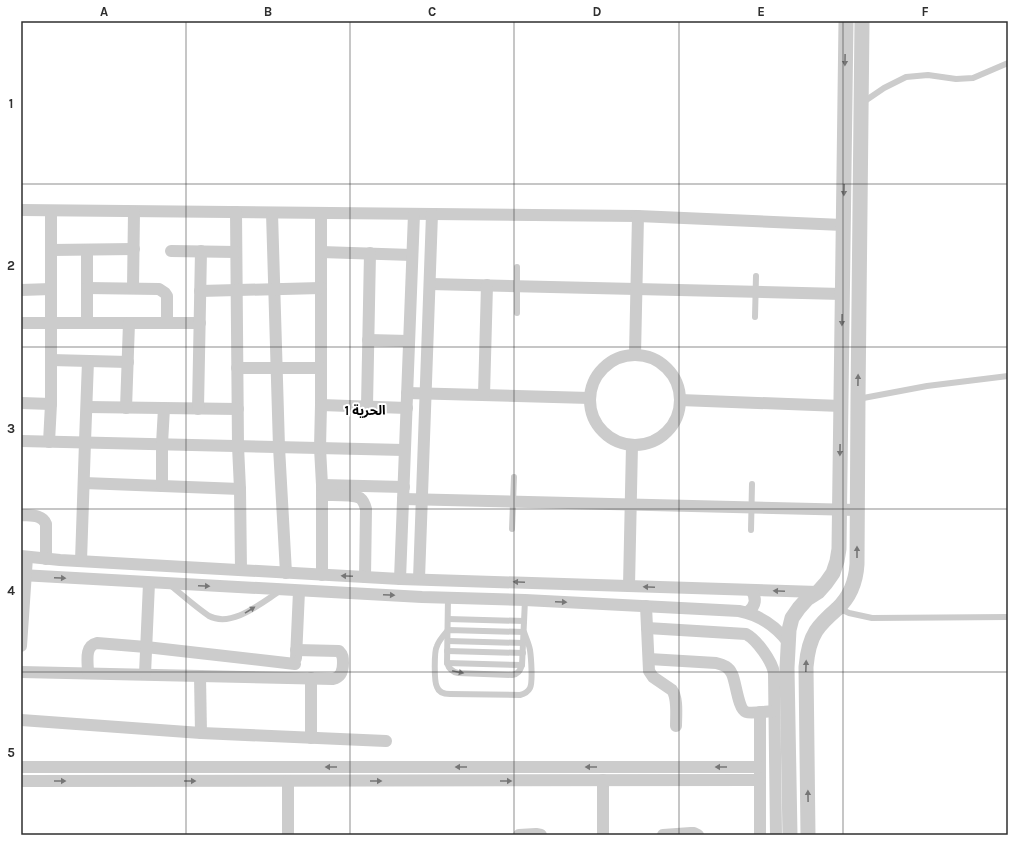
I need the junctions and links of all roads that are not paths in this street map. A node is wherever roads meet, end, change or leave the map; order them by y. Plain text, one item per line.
1 (846, 21) edge
2 (862, 21) edge
3 (1008, 63) edge
4 (861, 104) junction
5 (844, 164) junction
6 (860, 164) junction
7 (21, 210) edge
8 (51, 211) junction
9 (134, 212) junction
10 (236, 212) junction
11 (272, 213) junction
12 (321, 213) junction
13 (414, 214) junction
14 (432, 214) junction
15 (638, 216) junction
16 (844, 225) junction
17 (134, 249) junction
18 (51, 250) junction
19 (87, 250) junction
20 (171, 251) dead end
21 (201, 251) junction
22 (236, 252) junction
23 (321, 252) junction
24 (370, 253) junction
25 (412, 255) junction
26 (517, 267) dead end
27 (756, 276) dead end
28 (430, 284) junction
29 (487, 285) junction
30 (517, 286) junction
31 (87, 288) junction
32 (134, 288) junction
33 (321, 288) junction
34 (51, 289) junction
35 (275, 289) junction
36 (637, 289) junction
37 (21, 290) edge
38 (237, 290) junction
39 (200, 291) junction
40 (756, 292) junction
41 (842, 294) junction
42 (517, 313) dead end
43 (755, 317) dead end
44 (21, 322) edge
45 (51, 323) junction
46 (87, 323) junction
47 (129, 323) junction
48 (167, 323) junction
49 (200, 323) junction
50 (368, 340) junction
51 (409, 341) junction
52 (635, 355) junction
53 (51, 360) junction
54 (88, 361) junction
55 (128, 362) junction
56 (237, 368) junction
57 (277, 368) junction
58 (321, 368) junction
59 (1008, 376) edge
60 (407, 393) junction
61 (426, 394) junction
62 (484, 395) junction
63 (590, 398) junction
64 (858, 399) junction
65 (680, 400) junction
66 (21, 403) edge
67 (51, 404) junction
68 (322, 405) junction
69 (367, 406) junction
70 (841, 406) junction
71 (87, 407) junction
72 (126, 408) junction
73 (164, 408) junction
74 (407, 408) junction
75 (198, 409) junction
76 (238, 409) junction
77 (21, 441) edge
78 (49, 442) junction
79 (85, 442) junction
80 (162, 444) junction
81 (632, 445) junction
82 (238, 446) junction
83 (279, 447) junction
84 (320, 448) junction
85 (404, 450) junction
86 (514, 478) dead end
87 (84, 483) junction
88 (752, 484) dead end
89 (162, 486) junction
90 (240, 489) junction
91 (322, 490) junction
92 (353, 491) junction
93 (404, 493) junction
94 (422, 499) junction
95 (513, 501) junction
96 (630, 504) junction
97 (751, 507) junction
98 (839, 510) junction
99 (857, 510) junction
100 (21, 515) edge
101 (512, 529) dead end
102 (751, 530) dead end
103 (24, 556) edge
104 (46, 559) junction
105 (81, 561) junction
106 (241, 570) junction
107 (286, 573) junction
108 (322, 575) junction
109 (24, 576) edge
110 (365, 577) junction
111 (400, 579) junction
112 (419, 579) junction
113 (149, 583) junction
114 (168, 584) junction
115 (629, 586) junction
116 (282, 590) junction
117 (751, 590) junction
118 (299, 591) junction
119 (818, 592) junction
120 (448, 598) junction
121 (525, 600) junction
122 (23, 606) edge
123 (646, 606) junction
124 (838, 608) junction
125 (748, 612) junction
126 (1008, 617) edge
127 (448, 619) junction
128 (524, 622) junction
129 (647, 628) junction
130 (448, 630) junction
131 (524, 632) junction
132 (448, 641) junction
133 (788, 642) junction
134 (523, 643) junction
135 (21, 646) edge
136 (146, 647) junction
137 (296, 650) junction
138 (448, 651) junction
139 (523, 653) junction
140 (649, 659) junction
141 (447, 663) junction
142 (295, 664) junction
143 (522, 665) junction
144 (21, 672) edge
145 (88, 673) junction
146 (145, 674) junction
147 (200, 676) junction
148 (295, 678) junction
149 (311, 678) junction
150 (774, 711) junction
151 (760, 712) junction
152 (21, 720) edge
153 (676, 726) dead end
154 (201, 733) junction
155 (310, 738) junction
156 (386, 741) dead end
157 (21, 767) edge
158 (760, 767) junction
159 (603, 780) junction
160 (760, 780) junction
161 (21, 781) edge
162 (288, 781) junction
163 (288, 835) edge
164 (519, 835) edge
165 (541, 835) edge
166 (603, 835) edge
167 (663, 835) edge
168 (698, 835) edge
169 (760, 835) edge
170 (776, 835) edge
171 (790, 835) edge
172 (808, 835) edge

1 -> 5 street
2 - 4 street
3 - 4 lane
4 - 6 street
5 - 6 street
5 -> 16 street
64 -> 6 street
7 - 8 street
8 - 9 street
8 - 18 street
9 - 10 street
9 - 17 street
10 - 11 street
10 - 22 street
11 - 12 street
11 - 35 street
12 - 13 street
12 - 23 street
13 - 14 street
13 - 25 street
14 - 15 street
14 - 28 street
15 - 16 street
15 - 36 street
16 - 41 street
17 - 19 street
17 - 32 street
18 - 19 street
18 - 34 street
19 - 31 street
20 - 21 street
21 - 22 street
21 - 39 street
22 - 38 street
23 - 24 street
23 - 33 street
24 - 25 street
24 - 50 street
25 - 51 street
26 - 30 lane
27 - 40 lane
28 - 29 street
28 - 61 street
29 - 30 street
29 - 62 street
30 - 36 street
30 - 42 lane
31 - 32 street
31 - 46 street
32 - 48 street
33 - 35 street
33 - 58 street
34 - 37 street
34 - 45 street
35 - 38 street
35 - 57 street
36 - 40 street
36 - 52 street
38 - 39 street
38 - 56 street
39 - 49 street
40 - 41 street
40 - 43 lane
41 -> 70 street
44 - 45 street
45 - 46 street
45 - 53 street
46 - 47 street
47 - 48 street
47 - 55 street
48 - 49 street
49 - 75 street
50 - 51 street
50 - 69 street
51 - 60 street
52 - 63 street
52 - 65 street
53 - 54 street
53 - 67 street
54 - 55 street
54 - 71 street
55 - 72 street
56 - 57 street
56 - 76 street
57 - 58 street
57 - 83 street
58 - 68 street
59 - 64 lane
60 - 61 street
60 - 74 street
61 - 62 street
61 - 94 street
62 - 63 street
63 - 81 street
64 - 99 street
65 - 70 street
65 - 81 street
66 - 67 street
67 - 78 street
68 - 69 street
68 - 84 street
69 - 74 street
70 -> 98 street
71 - 72 street
71 - 79 street
72 - 73 street
73 - 75 street
73 - 80 street
74 - 85 street
75 - 76 street
76 - 82 street
77 - 78 street
78 - 79 street
79 - 80 street
79 - 87 street
80 - 82 street
80 - 89 street
81 - 96 street
82 - 83 street
82 - 90 street
83 - 84 street
83 - 107 street
84 - 85 street
84 - 91 street
85 - 93 street
86 - 95 lane
87 - 89 street
87 - 105 street
88 - 97 lane
89 - 90 street
90 - 106 street
91 - 92 street
91 - 108 street
92 - 93 street
92 - 110 street
93 - 94 street
93 - 111 street
94 - 95 street
94 - 112 street
95 - 96 street
95 - 101 lane
96 - 97 street
96 - 115 street
97 - 98 street
97 - 102 lane
98 - 99 street
98 - 119 street
124 -> 99 street
100 - 104 street
103 - 104 street
103 - 109 street
104 - 105 street
105 - 106 street
106 - 107 street
107 - 108 street
110 -> 108 street
109 -> 113 street
109 - 122 street
110 - 111 street
111 - 112 street
115 -> 112 street
113 - 114 street
113 - 136 street
114 -> 116 street
114 -> 116 lane
117 -> 115 street
116 - 118 street
119 -> 117 street
117 - 125 street
118 -> 120 street
118 - 137 street
119 - 133 street
120 - 121 street
120 - 127 lane
121 -> 123 street
121 - 128 lane
122 - 135 street
123 - 125 street
123 - 129 street
124 - 126 lane
172 -> 124 street
125 - 133 street
127 - 128 lane
127 - 130 lane
128 - 131 lane
129 - 140 street
129 - 150 street
130 - 131 lane
130 - 131 lane
130 - 132 lane
131 - 134 lane
132 - 134 lane
132 - 138 lane
133 - 171 street
134 - 139 lane
136 - 142 street
136 - 145 street
136 - 146 street
137 - 142 street
137 - 149 street
138 - 139 lane
138 - 141 lane
139 - 143 lane
140 - 151 street
140 - 153 street
141 - 143 lane
141 -> 143 lane
142 - 148 street
144 - 145 street
145 - 146 street
146 - 147 street
147 - 148 street
147 - 154 street
148 - 149 street
149 - 155 street
150 - 151 street
150 - 170 street
151 - 158 street
152 - 154 street
154 - 155 street
155 - 156 street
158 -> 157 street
158 - 160 street
159 - 160 street
162 -> 159 street
159 - 166 street
160 - 169 street
161 -> 162 street
162 - 163 street
164 - 165 street
167 - 168 street

